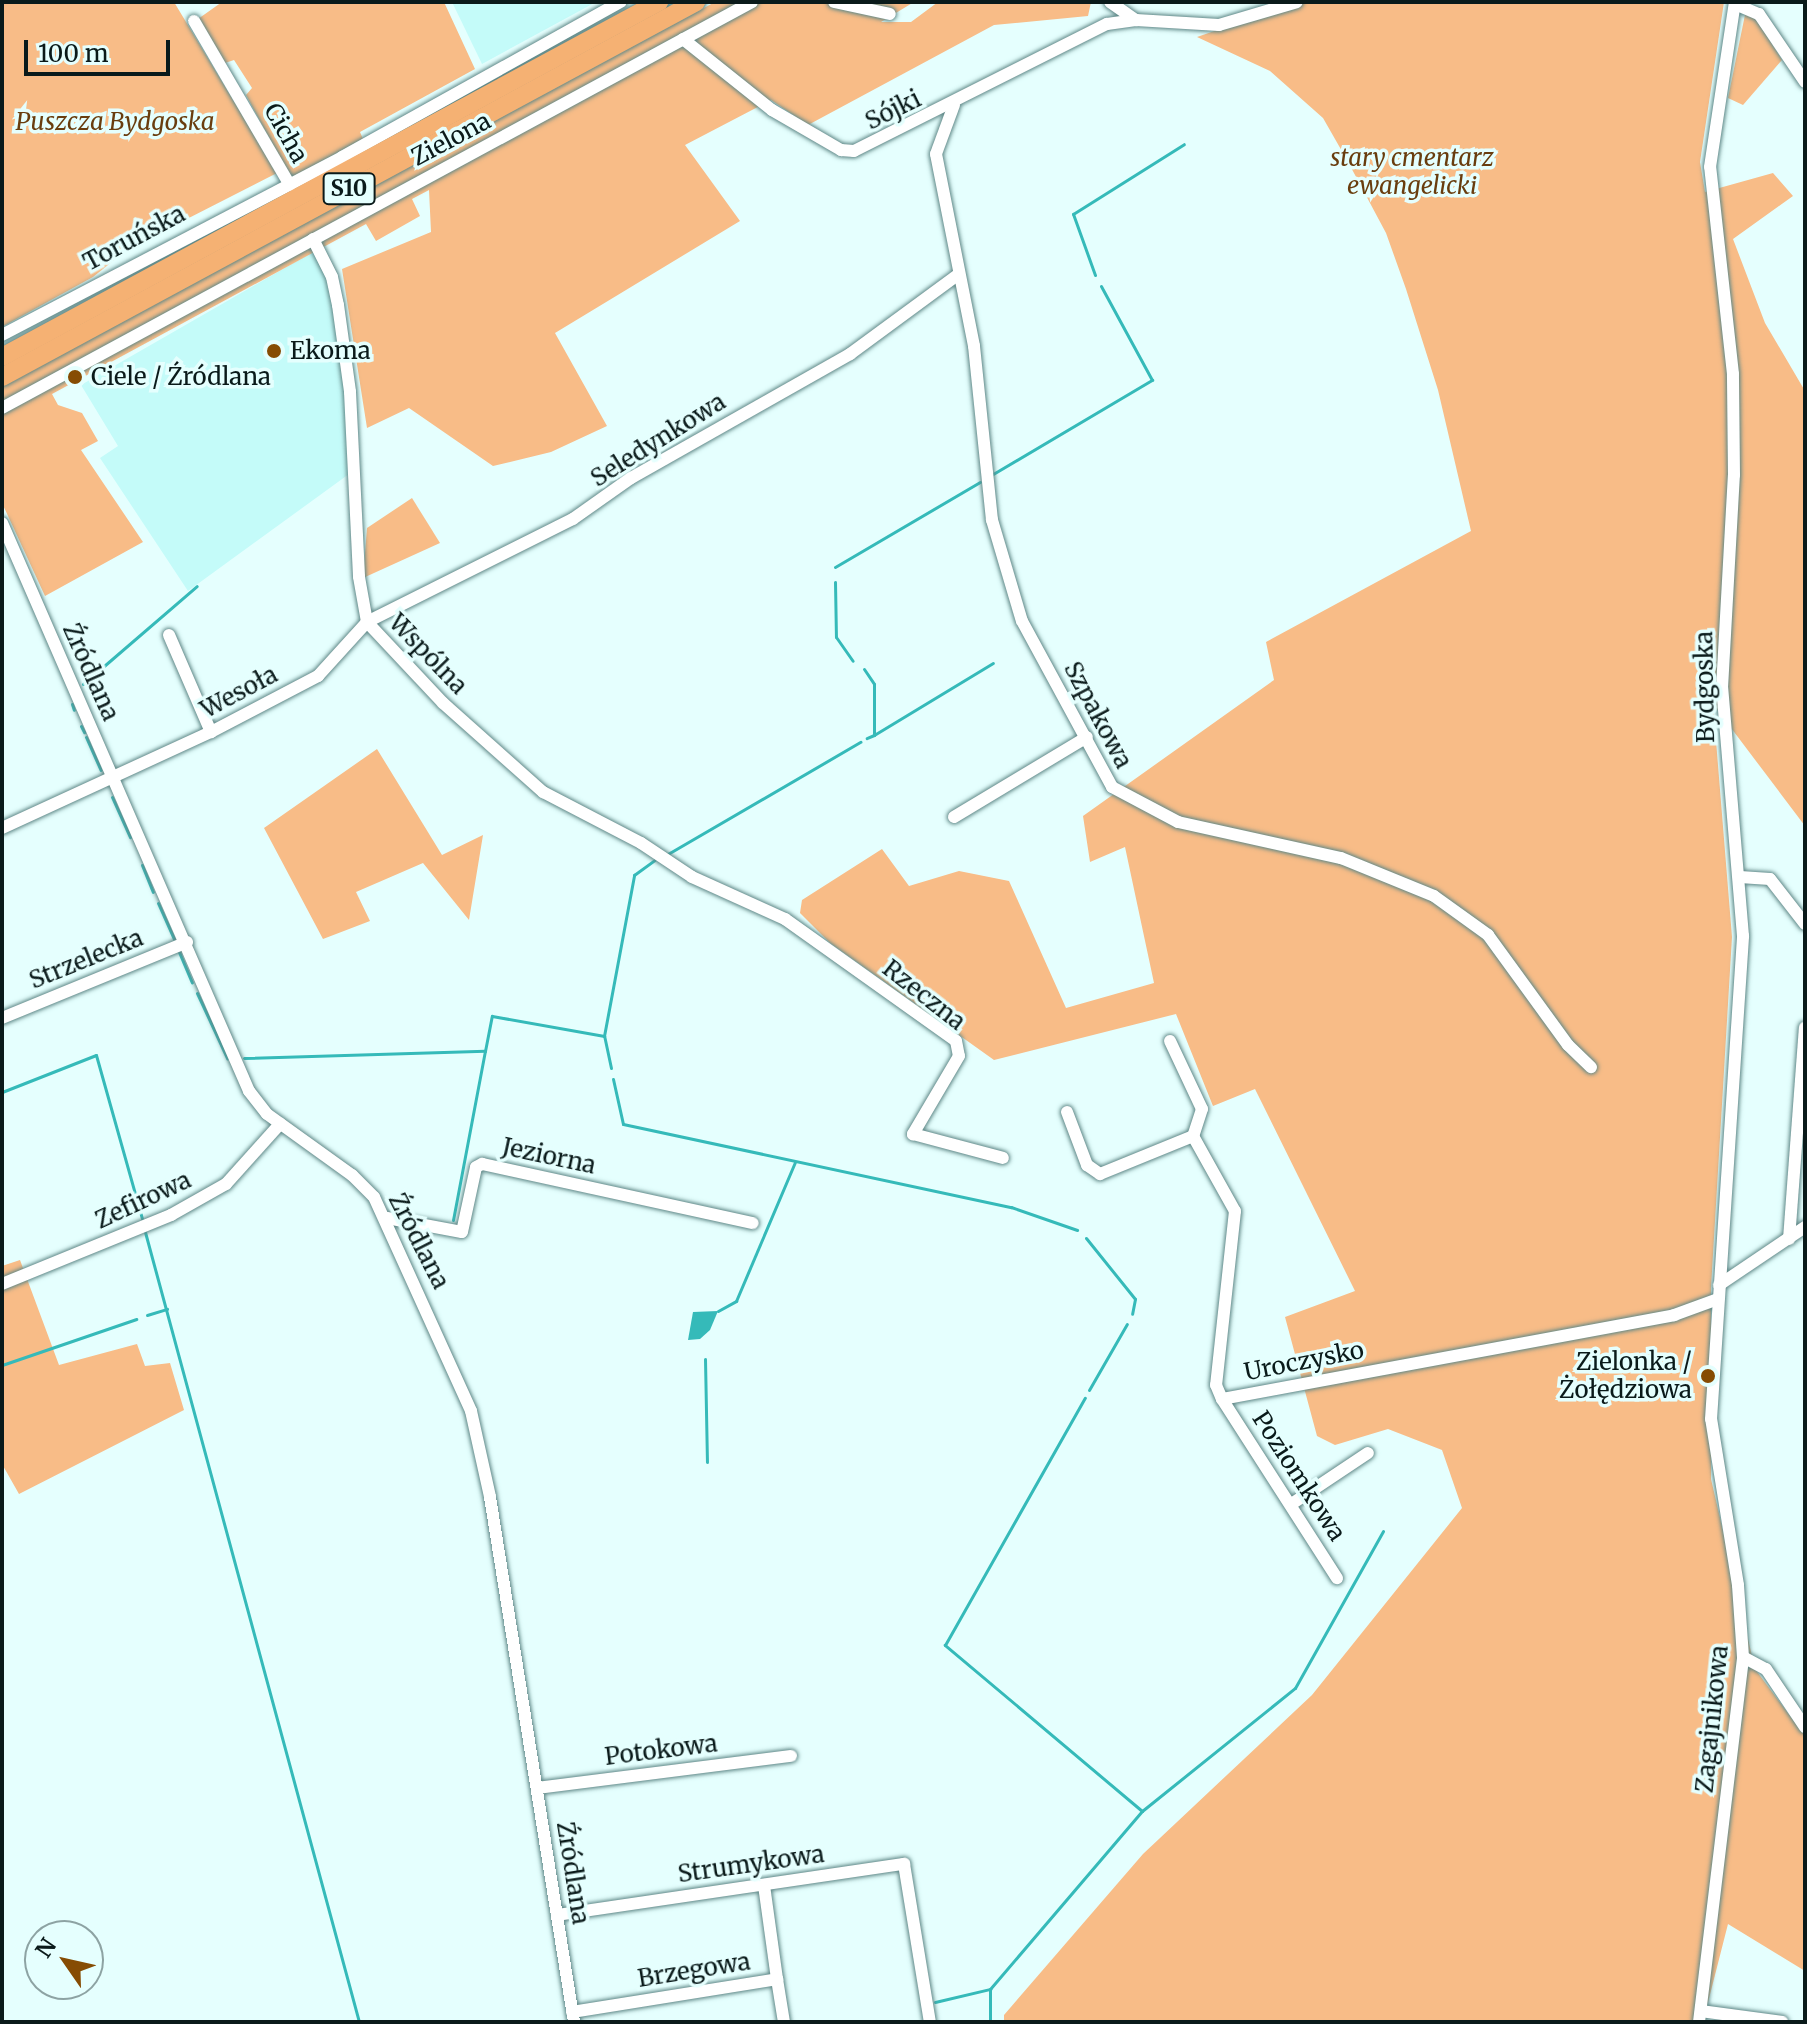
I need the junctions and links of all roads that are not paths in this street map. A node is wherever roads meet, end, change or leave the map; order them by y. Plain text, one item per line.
1 (621, 2) edge
2 (659, 2) edge
3 (696, 2) edge
4 (752, 2) edge
5 (834, 2) edge
6 (1110, 2) edge
7 (1297, 2) edge
8 (1735, 3) edge
9 (890, 14) dead end
10 (1136, 20) junction
11 (194, 21) dead end
12 (683, 39) junction
13 (1805, 82) edge
14 (954, 105) junction
15 (290, 185) junction
16 (313, 239) junction
17 (959, 274) junction
18 (2, 335) edge
19 (2, 357) edge
20 (2, 377) edge
21 (2, 408) edge
22 (2, 525) edge
23 (367, 622) junction
24 (169, 635) dead end
25 (211, 732) junction
26 (1087, 737) junction
27 (114, 778) junction
28 (954, 817) dead end
29 (3, 824) edge
30 (1740, 877) junction
31 (785, 919) joint
32 (1805, 924) edge
33 (187, 942) junction
34 (2, 1018) edge
35 (1805, 1028) edge
36 (1170, 1041) dead end
37 (1591, 1067) dead end
38 (1067, 1112) dead end
39 (280, 1124) junction
40 (1193, 1136) junction
41 (1003, 1158) dead end
42 (1800, 1159) edge
43 (387, 1218) junction
44 (753, 1223) dead end
45 (1805, 1227) edge
46 (1789, 1239) junction
47 (2, 1284) edge
48 (1719, 1285) junction
49 (1718, 1299) junction
50 (1713, 1374) joint
51 (1222, 1399) junction
52 (1368, 1453) dead end
53 (1293, 1503) junction
54 (1337, 1578) dead end
55 (1743, 1657) junction
56 (1805, 1727) edge
57 (791, 1756) dead end
58 (537, 1788) junction
59 (764, 1885) junction
60 (557, 1915) junction
61 (777, 1979) junction
62 (1700, 2016) edge
63 (573, 2017) edge
64 (784, 2022) edge
65 (930, 2022) edge
66 (1782, 2022) edge

1 - 15 street, Zielona
2 - 19 highway, S10
3 - 20 highway, S10
4 - 12 street, Zielona
5 - 9 street
6 - 10 street
7 - 10 street
8 - 13 street
8 - 30 street, Bydgoska
10 - 14 street, Sójki
11 - 15 street, Cicha
12 - 14 street, Sójki
12 - 16 street, Zielona
14 - 17 street, Szpakowa
15 - 18 street, Toruńska
16 - 21 street, Zielona
16 - 23 street, Wspólna
17 - 23 street, Seledynkowa
17 - 26 street, Szpakowa
22 - 27 street, Źródlana
23 - 25 street, Wesoła
23 - 31 street, Wspólna
24 - 25 street
25 - 27 street, Wesoła
26 - 28 street
26 - 37 street, Szpakowa
27 - 29 street, Wesoła
27 - 33 street, Źródlana
30 - 32 street
30 - 48 street, Bydgoska
31 - 41 street, Rzeczna
33 - 34 street, Strzelecka
33 - 39 street, Źródlana
35 - 42 street
36 - 40 street
38 - 40 street
39 - 43 street, Źródlana
39 - 47 street, Zefirowa
40 - 51 street, Uroczysko
42 - 46 street
43 - 44 street, Jeziorna
43 - 58 street, Źródlana
45 - 46 street
46 - 48 street
48 - 49 street, Bydgoska
49 - 50 street, Bydgoska
49 - 51 street, Uroczysko
50 - 55 street, Zagajnikowa
51 - 53 street, Poziomkowa
52 - 53 street
53 - 54 street, Poziomkowa
55 - 56 street
55 - 62 street, Zagajnikowa
57 - 58 street, Potokowa
58 - 60 street, Źródlana
59 - 60 street, Strumykowa
59 - 61 street, Brzegowa
59 - 65 street, Strumykowa
60 - 63 street, Źródlana
61 - 63 street, Brzegowa
61 - 64 street
62 - 66 street

